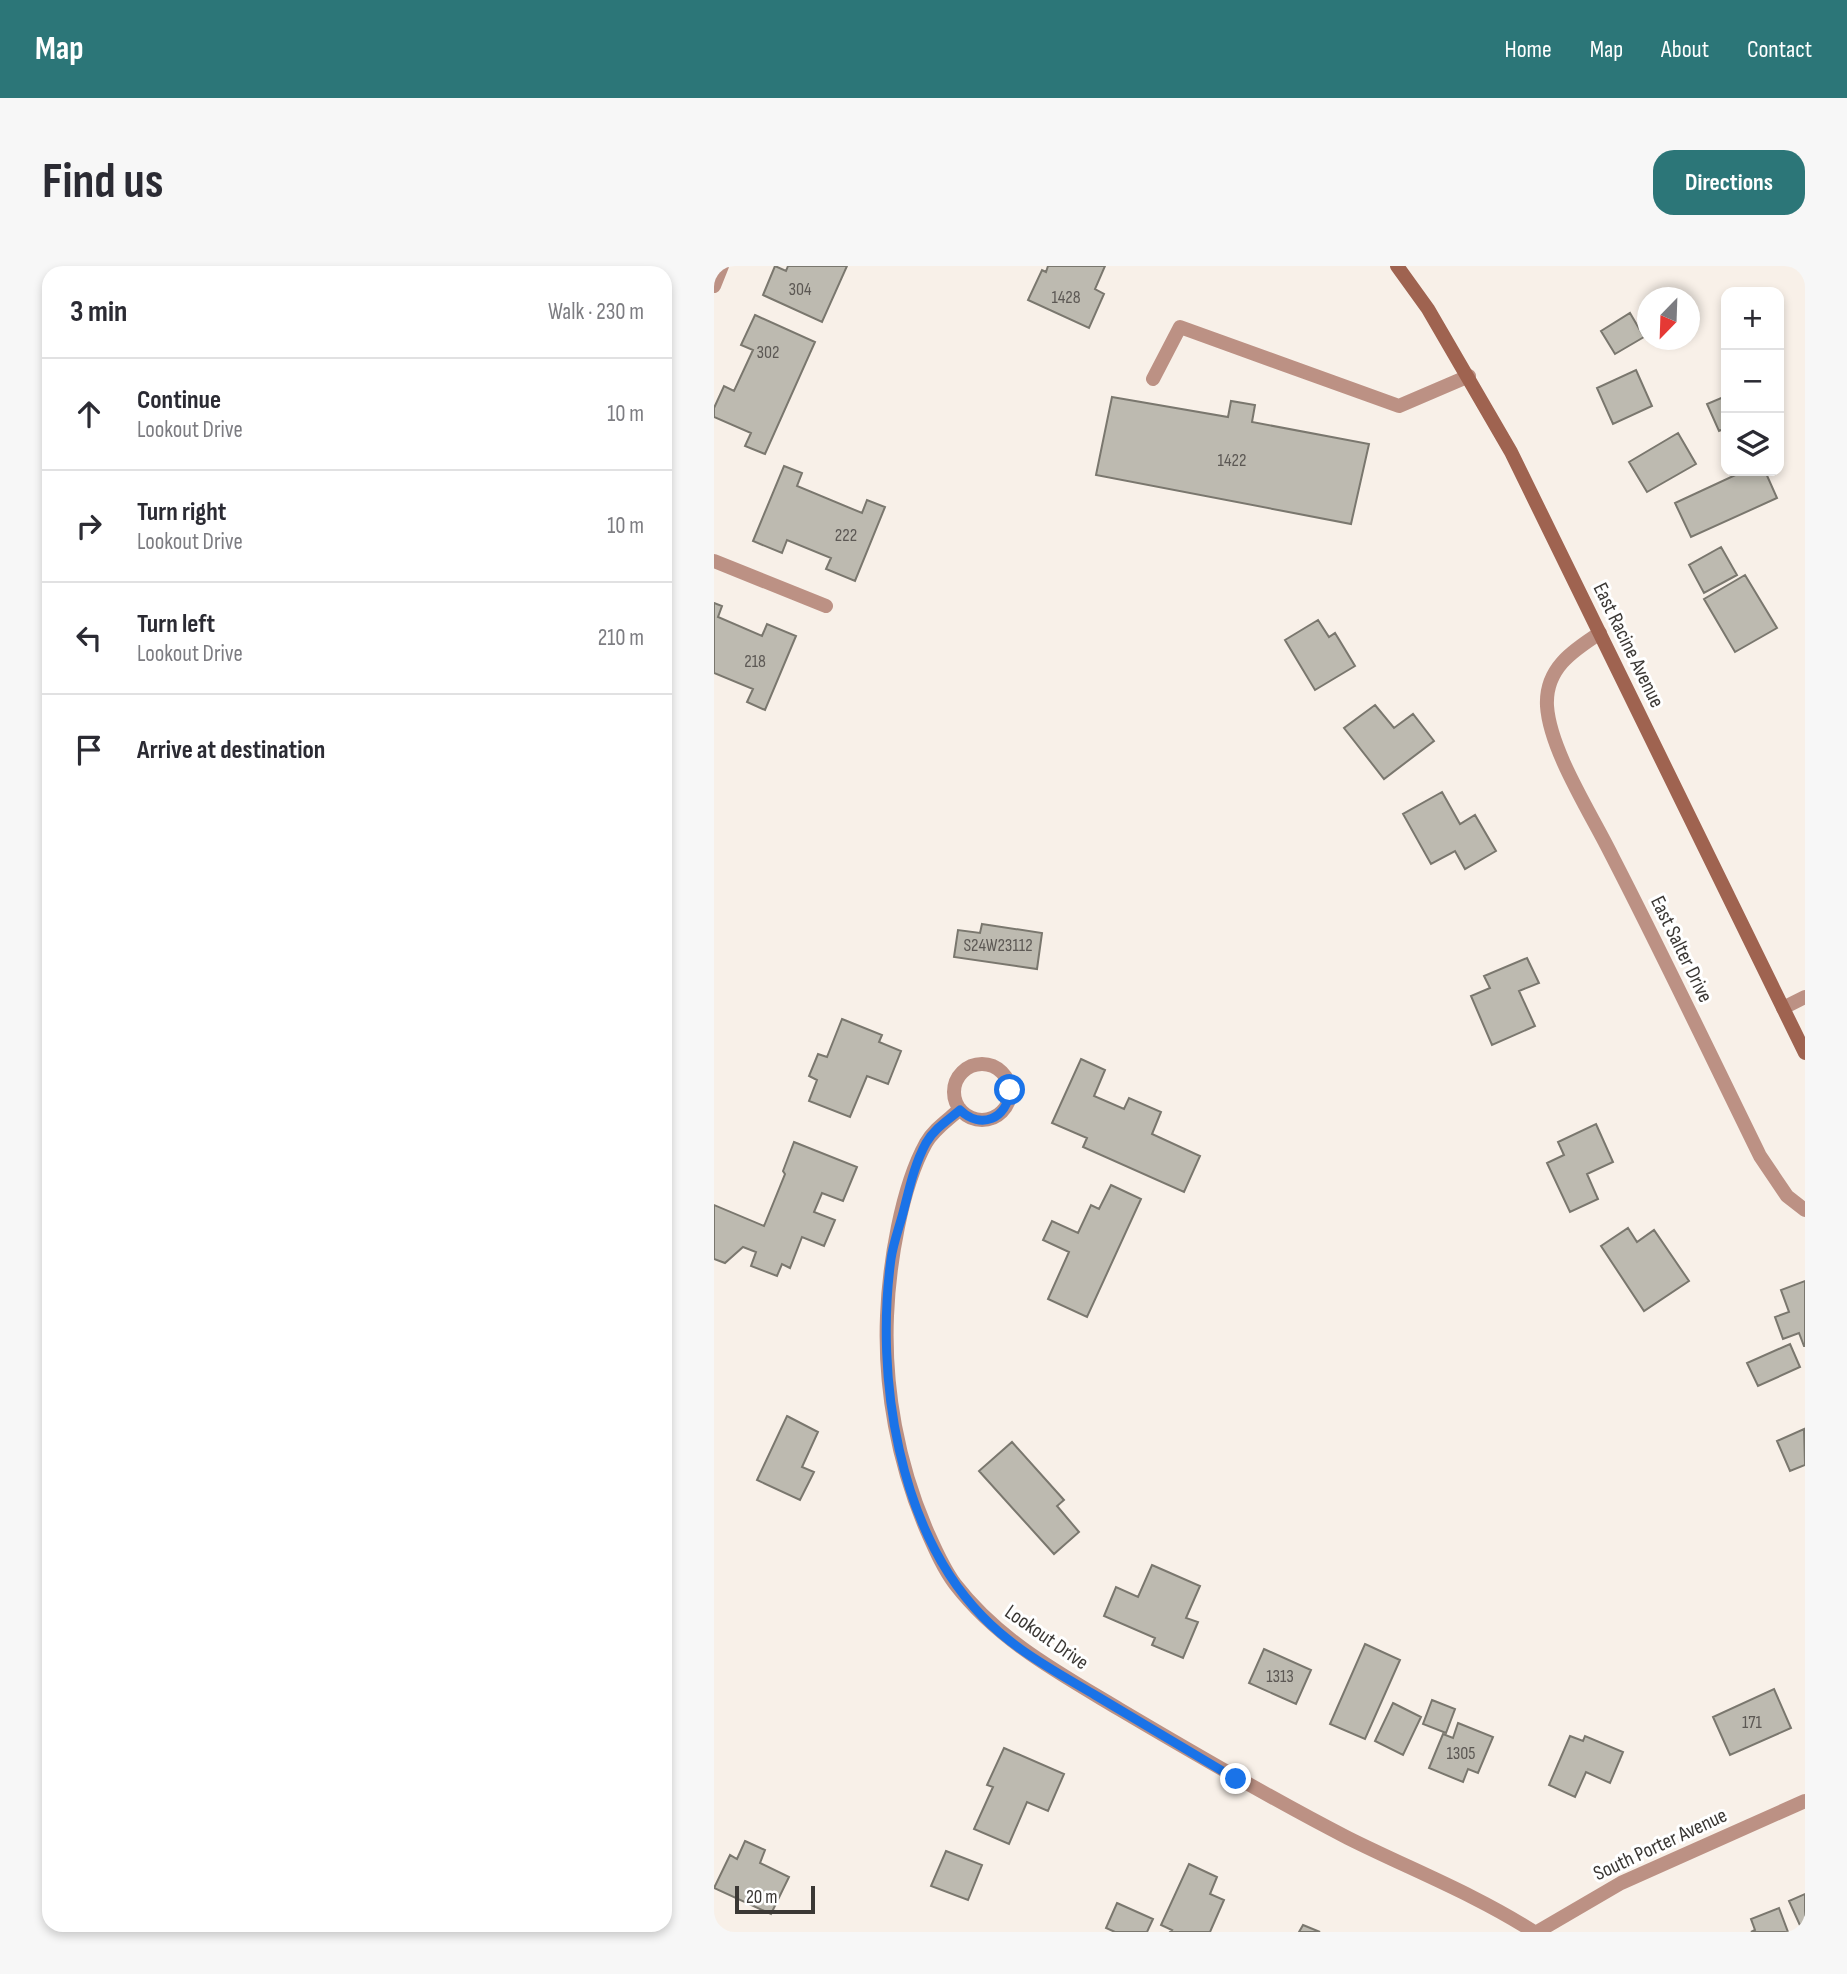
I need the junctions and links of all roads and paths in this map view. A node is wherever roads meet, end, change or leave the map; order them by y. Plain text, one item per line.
1 (722, 266) edge
2 (1397, 266) edge
3 (714, 286) edge
4 (1469, 376) junction
5 (1153, 379) dead end
6 (714, 561) edge
7 (826, 606) dead end
8 (1600, 633) junction
9 (1805, 997) edge
10 (1783, 1007) junction
11 (1805, 1054) edge
12 (960, 1110) junction
13 (1805, 1210) edge
14 (1805, 1801) edge
15 (1535, 1932) edge

1 - 3 street
2 - 4 main road, East Racine Avenue
4 - 5 street
4 - 8 main road, East Racine Avenue
6 - 7 street
8 - 10 main road, East Racine Avenue
8 - 13 street, East Salter Drive
9 - 10 street
10 - 11 main road, East Racine Avenue
12 - 12 street
12 - 15 street, Lookout Drive
14 - 15 street, South Porter Avenue

